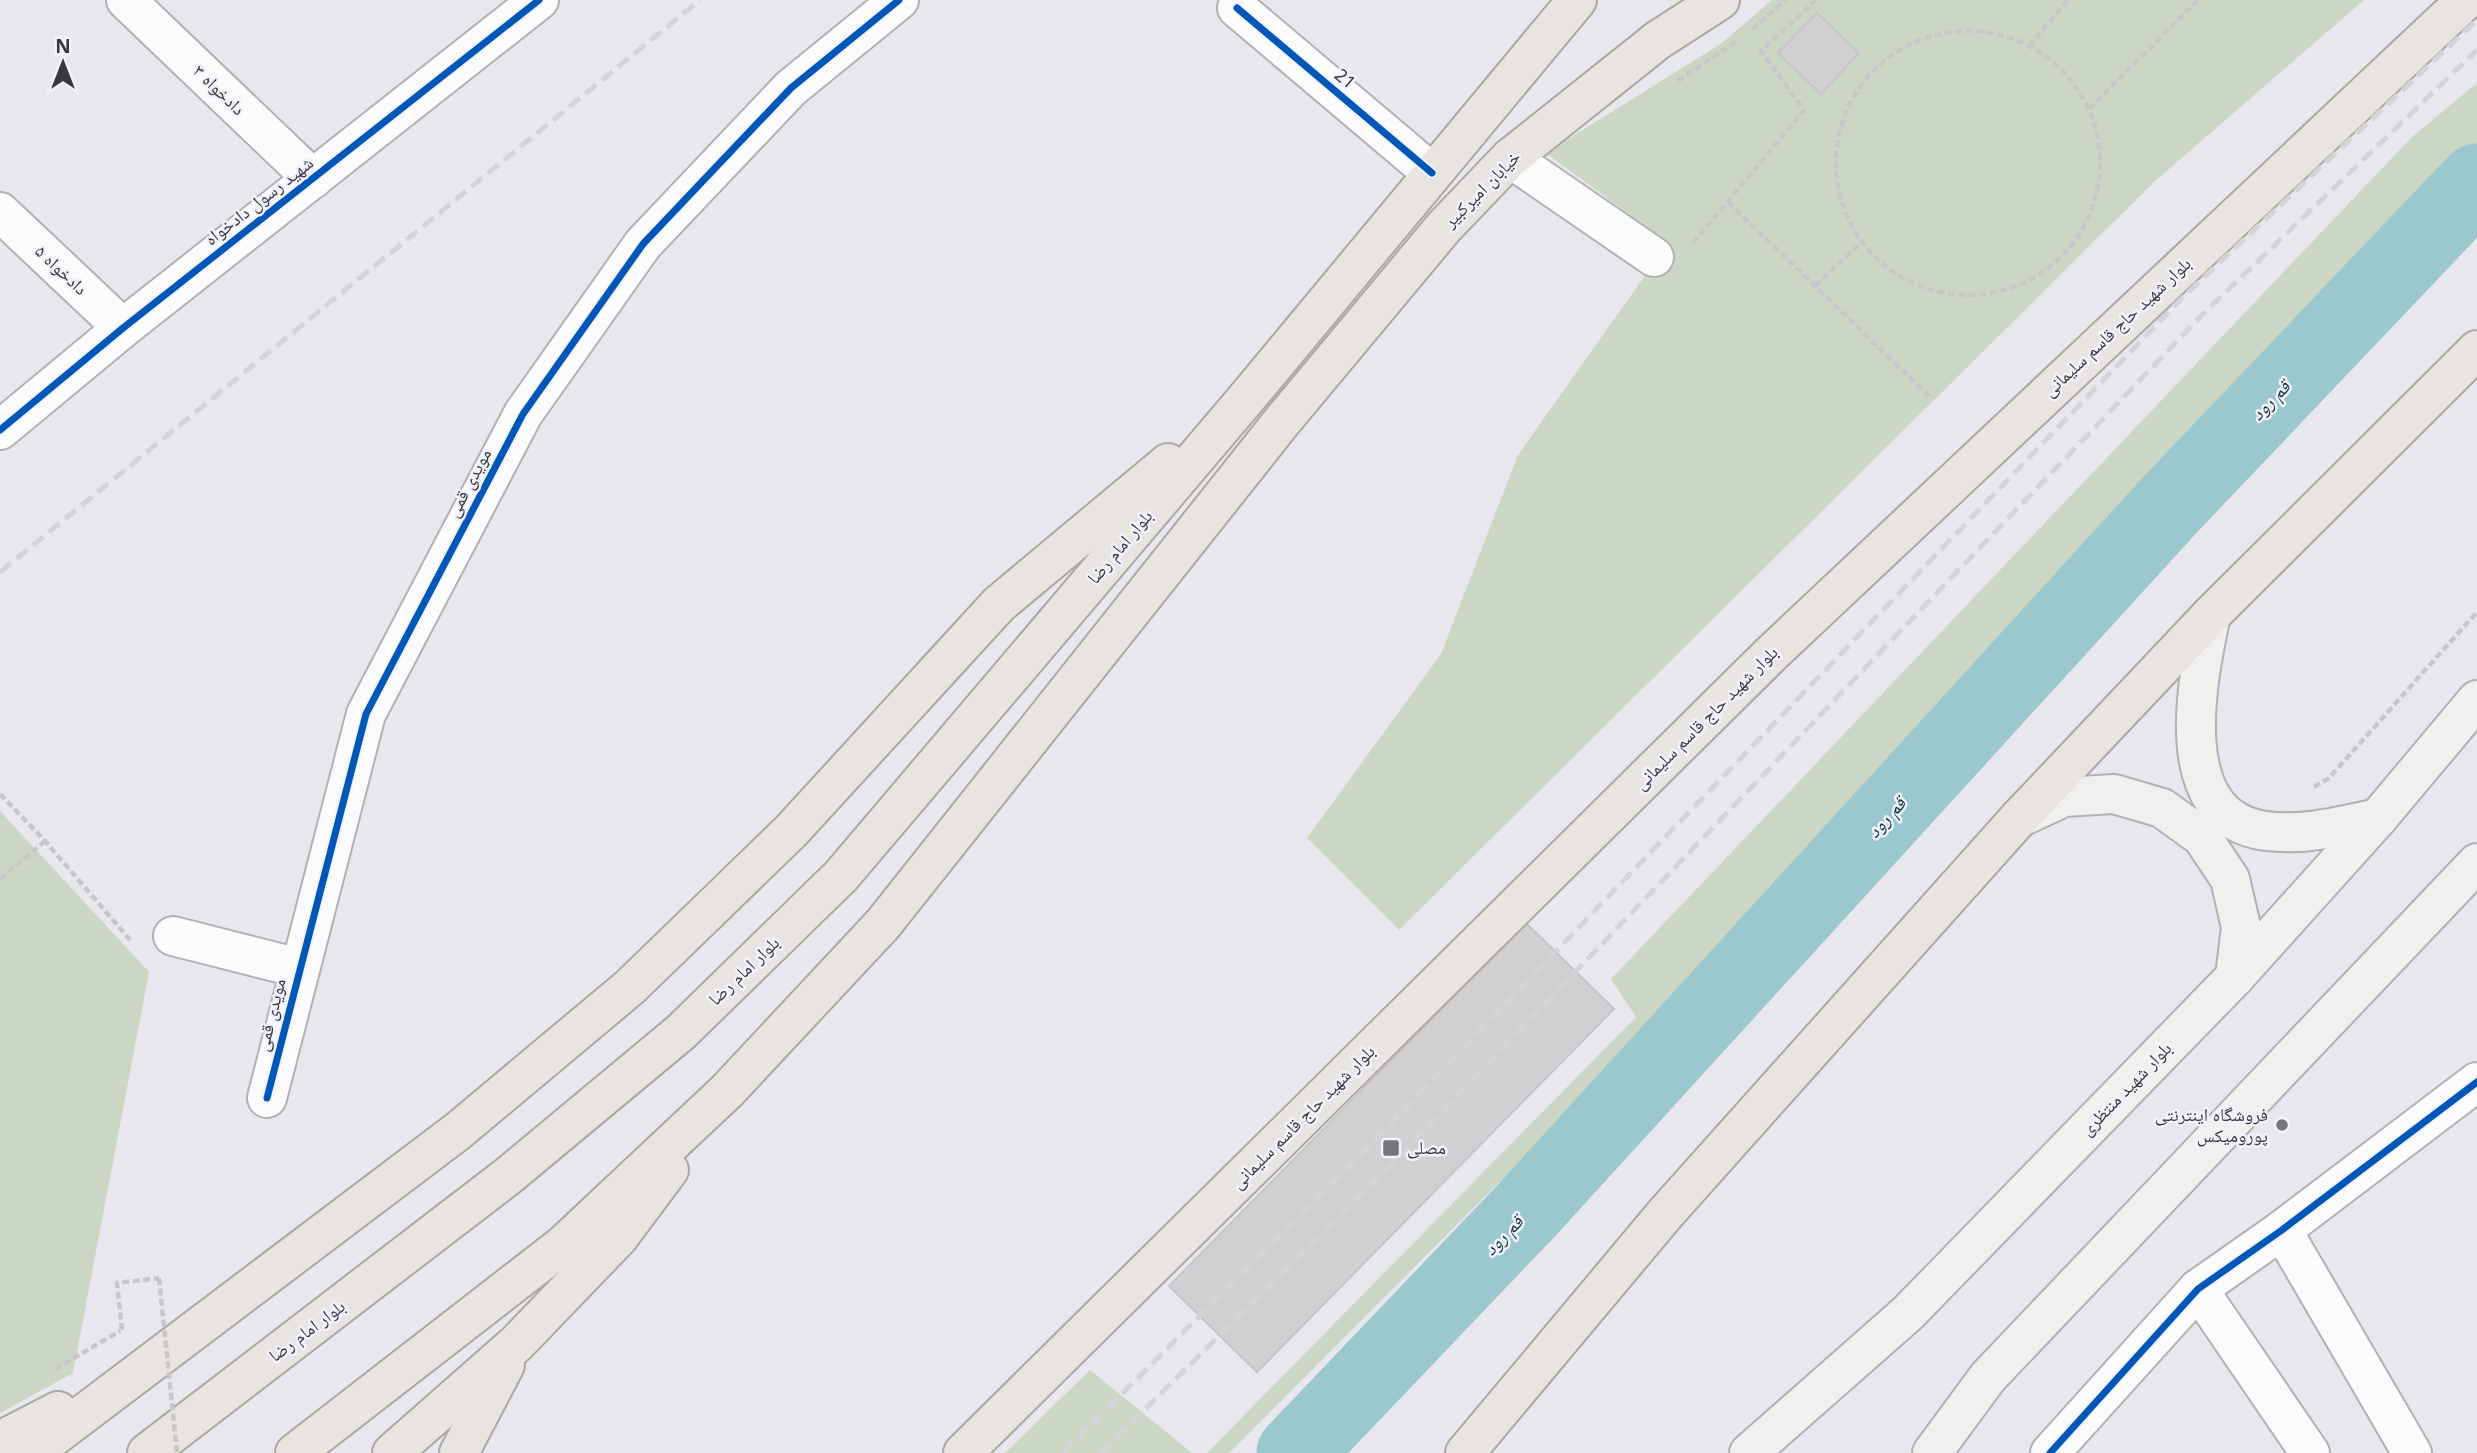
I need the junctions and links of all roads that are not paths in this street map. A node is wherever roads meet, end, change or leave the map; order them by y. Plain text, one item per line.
1 (126, 0) edge
2 (540, 0) edge
3 (899, 0) edge
4 (1577, 0) edge
5 (1720, 0) edge
6 (2466, 0) edge
7 (1237, 8) dead end
8 (1510, 158) junction
9 (1432, 173) junction
10 (313, 179) junction
11 (0, 212) edge
12 (1654, 257) road end
13 (123, 328) junction
14 (2477, 350) edge
15 (1250, 394) junction
16 (0, 430) edge
17 (2211, 615) junction
18 (2477, 700) edge
19 (2019, 818) junction
20 (2378, 818) junction
21 (2477, 863) edge
22 (173, 936) dead end
23 (299, 968) junction
24 (2235, 976) junction
25 (2477, 1082) edge
26 (727, 1091) junction
27 (267, 1098) dead end
28 (2282, 1230) junction
29 (2198, 1289) junction
30 (517, 1343) junction
31 (151, 1347) junction
32 (0, 1441) edge
33 (2055, 1451) edge
34 (32, 1453) edge
35 (147, 1453) edge
36 (295, 1453) edge
37 (392, 1453) edge
38 (459, 1453) edge
39 (963, 1453) edge
40 (1465, 1453) edge
41 (1749, 1453) edge
42 (1932, 1453) edge
43 (2311, 1453) edge
44 (2412, 1453) edge

1 - 10 street, دادخواه ۳
2 - 10 street, شهید رسول دادخواه
3 - 23 street, مویدی قمی
4 - 9 main road
5 - 8 main road, خیابان امیرکبیر
6 - 39 main road, بلوار شهید حاج قاسم سلیمانی
7 - 9 street, 21
8 - 12 street
8 - 26 main road, خیابان امیرکبیر
9 - 15 main road
10 - 13 street, شهید رسول دادخواه
11 - 13 street, دادخواه ۵
13 - 16 street, شهید رسول دادخواه
14 - 17 main road
15 - 31 main road
15 - 35 main road, بلوار امام رضا
17 - 19 main road
17 - 20 main road
18 - 20 main road, بلوار شهید منتظری
19 - 24 main road
19 - 40 main road
20 - 24 main road, بلوار شهید منتظری
21 - 42 main road
22 - 23 street
23 - 27 street, مویدی قمی
24 - 41 main road, بلوار شهید منتظری
25 - 28 street
26 - 30 main road
26 - 36 main road
28 - 29 street
28 - 44 street
29 - 33 street
29 - 43 street
30 - 37 main road
30 - 38 main road
31 - 32 main road
31 - 34 main road

